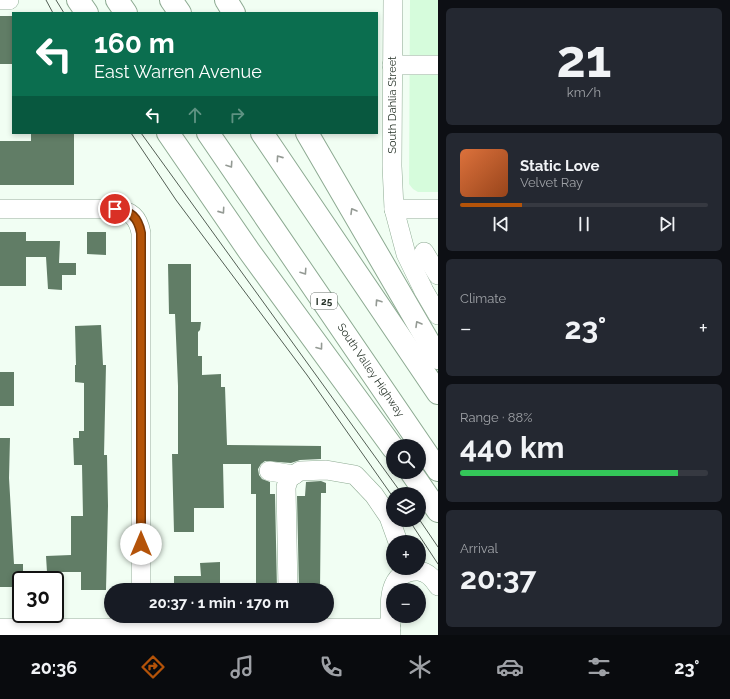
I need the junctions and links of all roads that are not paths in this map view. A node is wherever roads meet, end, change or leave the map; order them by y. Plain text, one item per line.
1 (0, 0) edge
2 (9, 0) edge
3 (78, 0) edge
4 (117, 0) edge
5 (171, 0) edge
6 (226, 0) edge
7 (393, 0) edge
8 (86, 12) edge
9 (125, 12) edge
10 (179, 12) edge
11 (233, 12) edge
12 (392, 65) junction
13 (438, 65) edge
14 (169, 134) edge
15 (209, 134) edge
16 (263, 134) edge
17 (308, 134) edge
18 (0, 209) edge
19 (394, 209) junction
20 (438, 209) edge
21 (431, 264) edge
22 (414, 273) junction
23 (438, 315) edge
24 (438, 358) edge
25 (438, 393) edge
26 (386, 439) edge
27 (438, 470) edge
28 (268, 471) dead end
29 (294, 475) junction
30 (416, 479) edge
31 (438, 511) edge
32 (395, 535) edge
33 (426, 574) edge
34 (400, 575) edge
35 (140, 583) edge
36 (288, 583) edge
37 (438, 586) edge
38 (117, 623) edge
39 (298, 623) edge
40 (0, 628) edge
41 (391, 632) edge

1 - 2 street
3 - 8 highway
4 - 9 highway
5 - 10 highway
6 - 11 highway
7 - 12 street, South Dahlia Street
12 - 13 street
12 - 19 street, South Dahlia Street
14 -> 26 highway
15 -> 27 highway, South Valley Highway / I 25
25 -> 16 highway
24 -> 17 highway
18 - 35 street
19 - 20 street
19 - 22 street, South Dahlia Street
21 - 22 street
22 - 23 street, South Dahlia Street
28 - 29 street
29 - 32 street
29 - 36 street
30 - 31 highway
33 - 37 street
34 - 41 street
38 - 40 street
39 - 41 street

